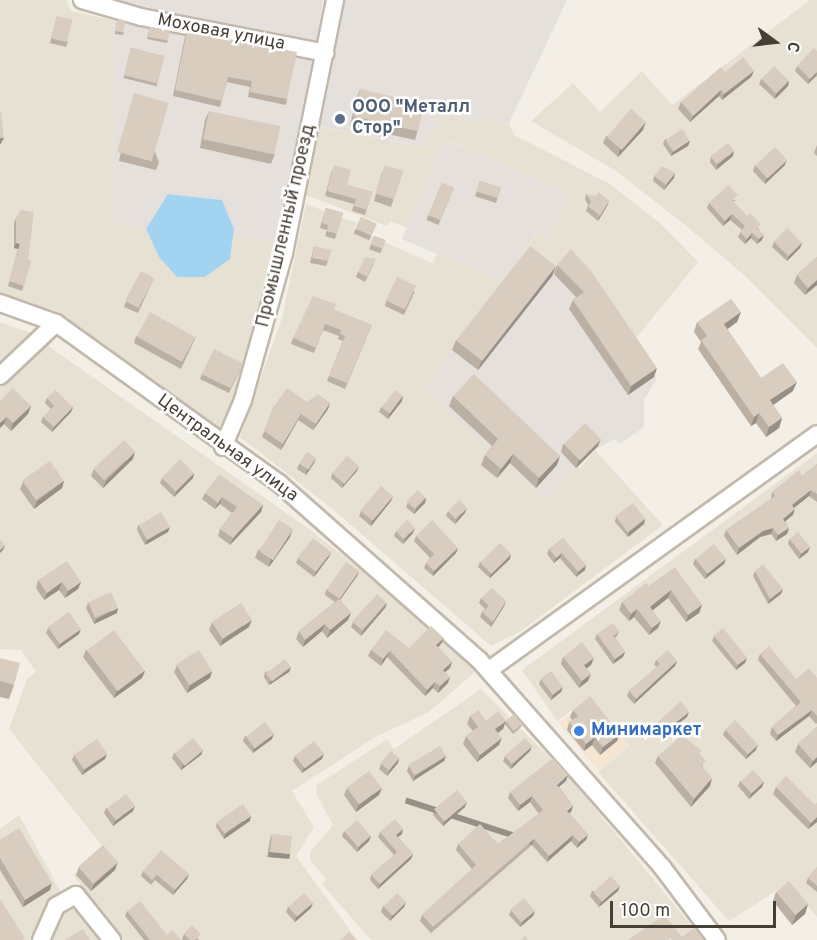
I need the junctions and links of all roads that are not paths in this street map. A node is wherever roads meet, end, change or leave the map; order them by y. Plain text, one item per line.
1 (82, 0) edge
2 (335, 0) edge
3 (326, 53) junction
4 (0, 303) edge
5 (56, 323) junction
6 (0, 376) edge
7 (817, 434) edge
8 (224, 447) junction
9 (525, 645) junction
10 (489, 670) junction
11 (515, 700) junction
12 (41, 940) edge
13 (112, 940) edge
14 (717, 940) edge

1 - 3 street, Моховая улица
2 - 3 street, Промышленный проезд
3 - 8 street, Промышленный проезд
4 - 5 street, Центральная улица
5 - 6 street
5 - 8 street, Центральная улица
7 - 9 street
8 - 10 street, Центральная улица
9 - 10 street
9 - 11 street
10 - 11 street, Центральная улица
11 - 14 street, Центральная улица
12 - 13 street

